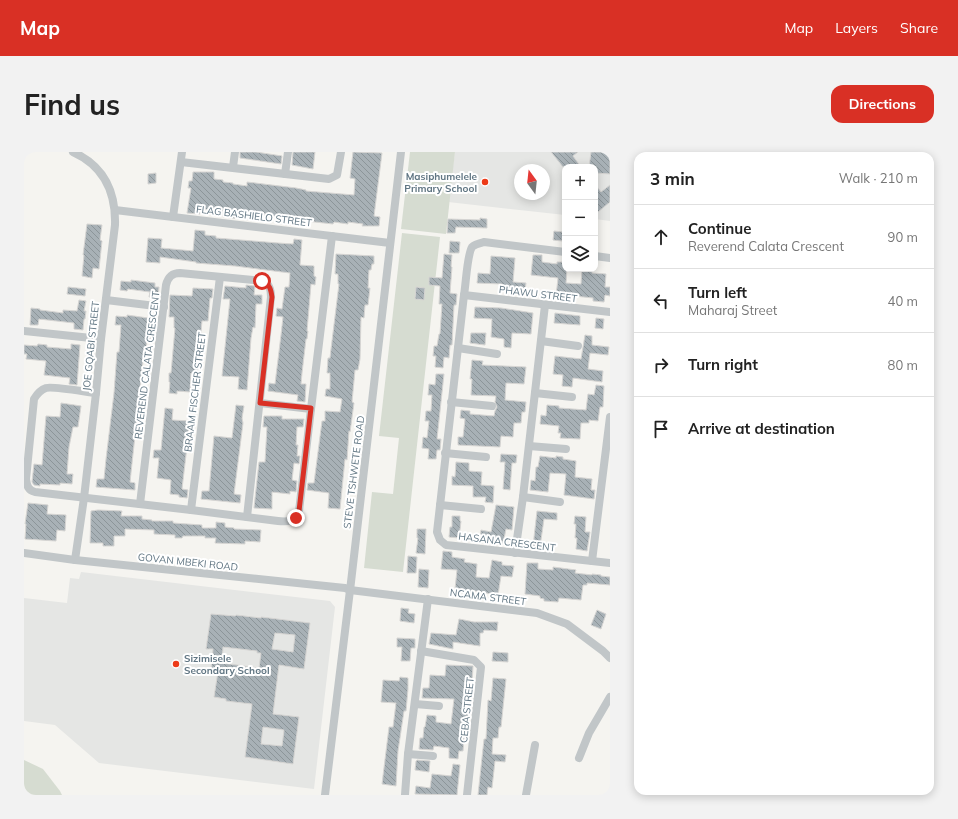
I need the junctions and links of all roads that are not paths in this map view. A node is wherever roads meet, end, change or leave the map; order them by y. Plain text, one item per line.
1 (73, 152) edge
2 (182, 152) edge
3 (235, 152) edge
4 (288, 152) edge
5 (341, 152) edge
6 (401, 152) edge
7 (181, 162) junction
8 (233, 167) junction
9 (285, 174) junction
10 (116, 210) junction
11 (173, 217) junction
12 (332, 236) junction
13 (390, 243) junction
14 (562, 252) edge
15 (598, 256) edge
16 (610, 258) edge
17 (220, 277) junction
18 (464, 294) junction
19 (106, 300) junction
20 (545, 305) junction
21 (164, 307) junction
22 (610, 312) edge
23 (24, 331) edge
24 (101, 339) junction
25 (541, 341) junction
26 (578, 346) dead end
27 (458, 348) junction
28 (497, 354) dead end
29 (96, 393) junction
30 (535, 393) junction
31 (572, 397) dead end
32 (451, 402) junction
33 (260, 403) junction
34 (492, 406) dead end
35 (311, 408) junction
36 (610, 417) edge
37 (529, 446) junction
38 (566, 449) dead end
39 (445, 453) junction
40 (486, 457) dead end
41 (523, 497) junction
42 (84, 498) junction
43 (560, 502) dead end
44 (140, 504) junction
45 (440, 505) junction
46 (481, 509) dead end
47 (191, 510) junction
48 (247, 517) junction
49 (24, 553) edge
50 (515, 553) junction
51 (75, 560) junction
52 (592, 561) junction
53 (610, 563) edge
54 (350, 590) junction
55 (428, 600) junction
56 (610, 645) edge
57 (421, 651) junction
58 (603, 651) junction
59 (610, 658) edge
60 (610, 697) edge
61 (415, 704) junction
62 (439, 706) dead end
63 (535, 744) dead end
64 (408, 754) junction
65 (433, 756) dead end
66 (579, 758) dead end
67 (325, 795) edge
68 (405, 795) edge
69 (467, 795) edge
70 (526, 795) edge

1 - 10 street, JOE GQABI STREET
2 - 7 street
3 - 8 street
4 - 9 street
5 - 9 street
6 - 13 street, STEVE TSHWETE ROAD
7 - 8 street
7 - 11 street
8 - 9 street
10 - 11 street, FLAG BASHIELO STREET
10 - 19 street, JOE GQABI STREET
11 - 12 street, FLAG BASHIELO STREET
12 - 13 street, FLAG BASHIELO STREET
12 - 35 street
13 - 54 street, STEVE TSHWETE ROAD
14 - 18 street, HASANA CRESCENT
15 - 16 street
17 - 21 street, REVEREND CALATA CRESCENT
17 - 33 street, REVEREND CALATA CRESCENT
17 - 47 street, BRAAM FISCHER STREET
18 - 20 street, PHAWU STREET
18 - 27 street, HASANA CRESCENT
19 - 21 street
19 - 24 street, JOE GQABI STREET
20 - 22 street, PHAWU STREET
20 - 25 street
21 - 44 street, REVEREND CALATA CRESCENT
23 - 24 street
24 - 29 street, JOE GQABI STREET
25 - 26 street
25 - 30 street
27 - 28 street
27 - 32 street, HASANA CRESCENT
29 - 42 street, JOE GQABI STREET
29 - 42 street
30 - 31 street
30 - 37 street
32 - 34 street
32 - 39 street, HASANA CRESCENT
33 - 35 street
33 - 48 street, REVEREND CALATA CRESCENT
35 - 48 street
36 - 52 street
37 - 38 street
37 - 41 street
39 - 40 street
39 - 45 street, HASANA CRESCENT
41 - 43 street
41 - 50 street
42 - 44 street
42 - 51 street, JOE GQABI STREET
44 - 47 street
45 - 46 street
45 - 50 street, HASANA CRESCENT
47 - 48 street
49 - 51 street, GOVAN MBEKI ROAD
50 - 52 street, HASANA CRESCENT
51 - 54 street, GOVAN MBEKI ROAD
52 - 53 street, HASANA CRESCENT
54 - 55 street, NCAMA STREET
54 - 67 street, STEVE TSHWETE ROAD
55 - 57 street
55 - 58 street, NCAMA STREET
56 - 58 street
57 - 61 street
57 - 69 street, CEBA STREET
58 - 59 street, NCAMA STREET
60 - 66 street
61 - 62 street
61 - 64 street
63 - 70 street
64 - 65 street
64 - 68 street

